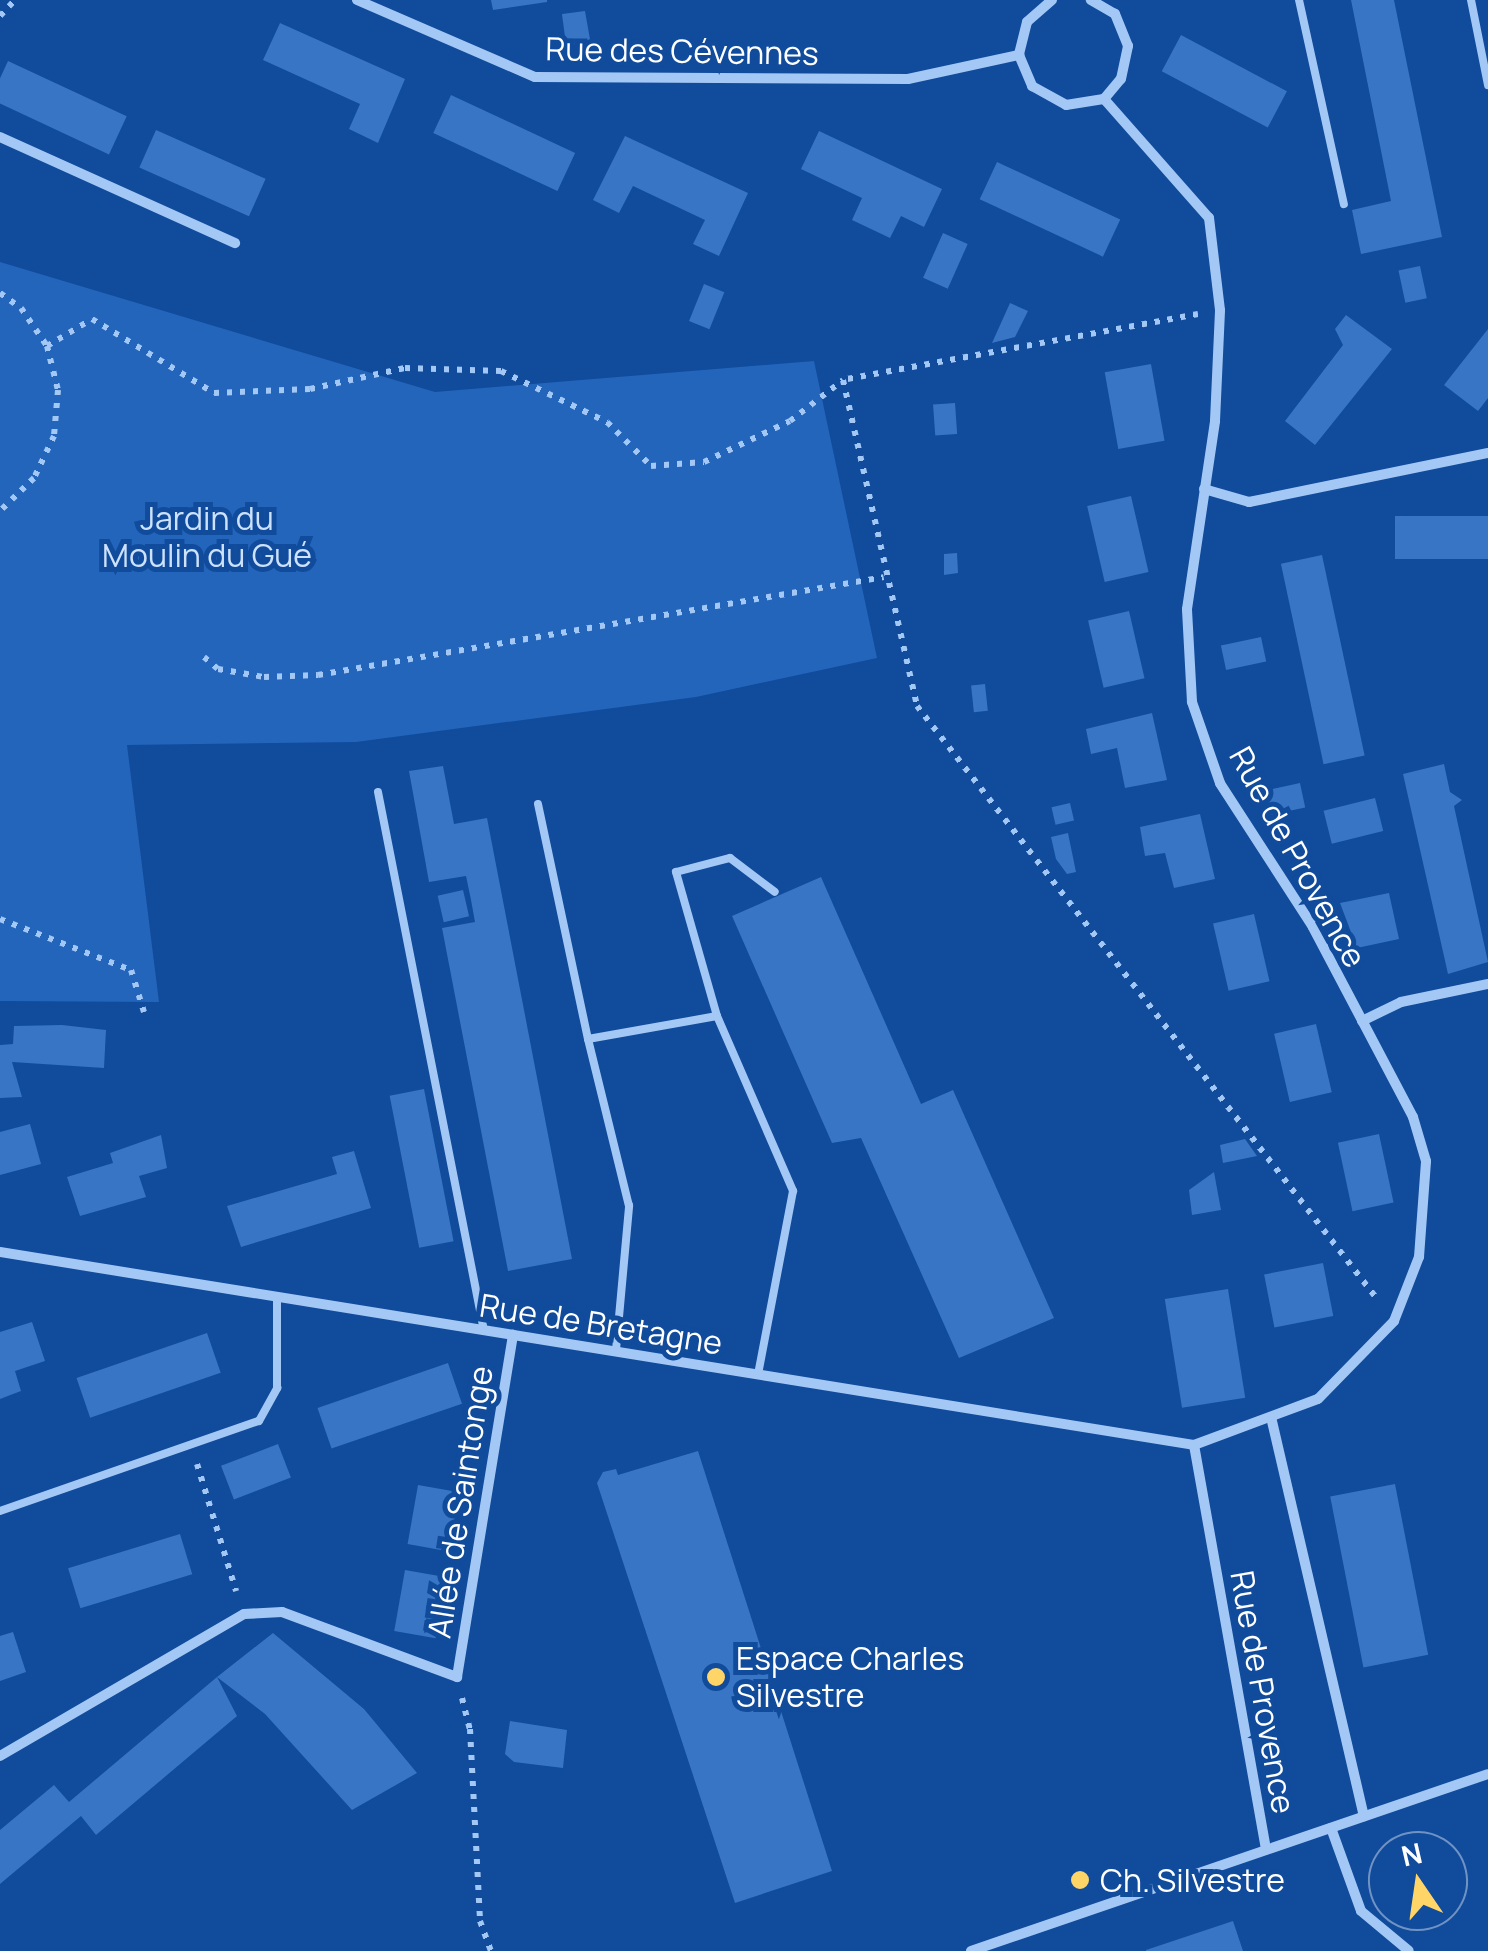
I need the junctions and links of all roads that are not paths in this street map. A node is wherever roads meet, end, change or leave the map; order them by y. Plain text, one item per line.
1 (357, 0) edge
2 (1052, 0) edge
3 (1299, 0) edge
4 (1471, 0) edge
5 (1098, 1) edge
6 (1019, 55) junction
7 (1488, 85) edge
8 (1104, 100) junction
9 (0, 137) edge
10 (1344, 204) dead end
11 (235, 243) dead end
12 (1488, 452) edge
13 (1204, 489) junction
14 (378, 792) dead end
15 (538, 804) dead end
16 (775, 892) dead end
17 (1488, 984) edge
18 (717, 1016) junction
19 (1362, 1021) junction
20 (588, 1040) junction
21 (0, 1252) edge
22 (277, 1297) junction
23 (484, 1330) junction
24 (513, 1335) junction
25 (616, 1350) junction
26 (758, 1375) junction
27 (1270, 1416) junction
28 (1194, 1446) junction
29 (0, 1510) edge
30 (0, 1756) edge
31 (1488, 1774) edge
32 (1364, 1816) junction
33 (1332, 1828) junction
34 (1266, 1850) junction
35 (971, 1951) edge
36 (1409, 1951) edge

1 - 6 street, Rue des Cévennes
2 - 6 street
3 - 10 lane
4 - 7 lane
5 - 8 street
6 - 8 street
8 - 13 street, Rue de Provence
9 - 11 street
12 - 13 street
13 - 19 street, Rue de Provence
14 - 23 lane
15 - 20 lane
16 - 18 lane
17 - 19 street
18 - 20 lane
18 - 26 lane
19 - 27 street, Rue de Provence
20 - 25 lane
21 - 22 street, Rue de Bretagne
22 - 23 street, Rue de Bretagne
22 - 29 lane
23 - 24 street, Rue de Bretagne
24 - 25 street, Rue de Bretagne
24 - 30 street, Allée de Saintonge
25 - 26 street, Rue de Bretagne
26 - 28 street, Rue de Bretagne
27 - 28 street, Rue de Provence
27 - 32 street, Rue de Provence
28 - 34 street, Rue de Provence
31 - 32 street
32 - 33 street
33 - 34 street
33 - 36 street
34 - 35 street

